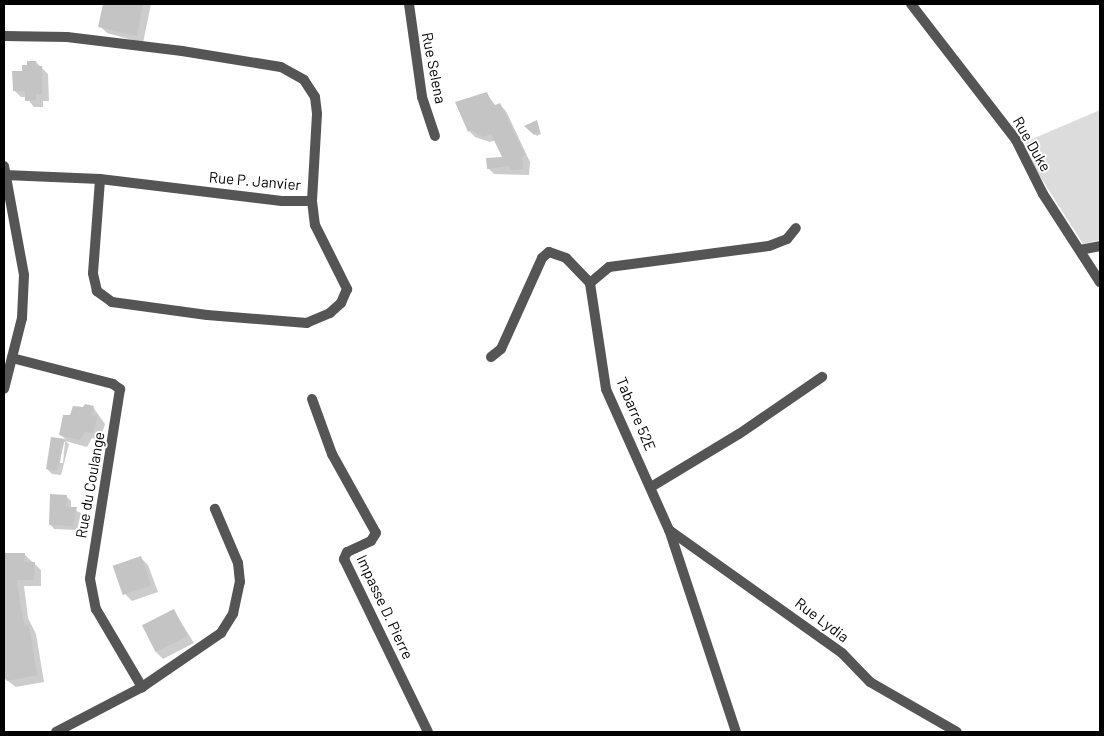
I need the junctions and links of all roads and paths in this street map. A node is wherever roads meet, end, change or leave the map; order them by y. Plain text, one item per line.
1 (410, 4) edge
2 (911, 4) edge
3 (4, 36) edge
4 (435, 136) dead end
5 (4, 170) edge
6 (100, 179) junction
7 (312, 201) junction
8 (796, 228) dead end
9 (1100, 246) edge
10 (1080, 250) junction
11 (590, 282) junction
12 (1100, 282) edge
13 (491, 357) dead end
14 (12, 358) junction
15 (822, 377) dead end
16 (4, 389) edge
17 (312, 400) dead end
18 (651, 487) junction
19 (215, 509) dead end
20 (669, 530) junction
21 (142, 687) junction
22 (56, 732) edge
23 (428, 732) edge
24 (736, 732) edge
25 (957, 732) edge

1 - 4 street, Rue Selena
2 - 10 street, Rue Duke
3 - 7 street, Rue P. Janvier
5 - 6 street, Rue P. Janvier
5 - 14 street
6 - 7 street, Rue P. Janvier
6 - 7 street
8 - 11 street
9 - 10 street
10 - 12 street, Rue Duke
11 - 13 street
11 - 18 street, Tabarre 52E
14 - 16 street
14 - 21 street, Rue du Coulange
15 - 18 street
17 - 23 street, Impasse D. Pierre
18 - 20 street, Tabarre 52E
19 - 21 street
20 - 24 street, Tabarre 52E
20 - 25 street, Rue Lydia
21 - 22 street

